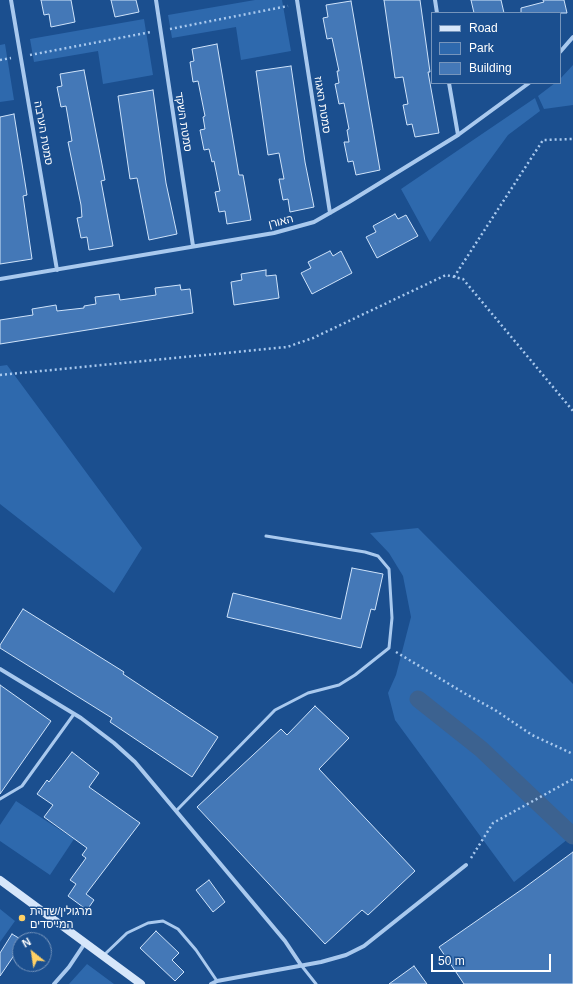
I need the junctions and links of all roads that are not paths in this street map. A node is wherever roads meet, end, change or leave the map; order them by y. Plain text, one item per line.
1 (11, 0) edge
2 (156, 0) edge
3 (435, 0) edge
4 (297, 2) edge
5 (437, 12) edge
6 (573, 37) edge
7 (561, 51) edge
8 (449, 84) edge
9 (528, 84) edge
10 (458, 135) junction
11 (330, 213) junction
12 (193, 246) junction
13 (57, 270) junction
14 (0, 279) edge
15 (266, 536) dead end
16 (0, 669) edge
17 (74, 714) junction
18 (0, 799) edge
19 (176, 811) junction
20 (466, 865) road end
21 (0, 880) edge
22 (86, 942) junction
23 (104, 955) junction
24 (301, 965) junction
25 (217, 981) junction
26 (55, 984) edge
27 (141, 984) edge
28 (211, 984) edge
29 (316, 984) edge

1 - 13 street, סמטת הערבה
2 - 12 street, סמטת השקד
3 - 5 street
4 - 11 street, סמטת האגוז
6 - 7 street
8 - 10 street
9 - 10 street, האורן
10 - 11 street, האורן
11 - 12 street, האורן
12 - 13 street, האורן
13 - 14 street, האורן
15 - 19 lane
16 - 17 street
17 - 18 lane
17 - 19 street
19 - 24 street
20 - 24 street
21 - 22 street
22 - 23 street
22 - 26 street
23 - 25 lane
23 - 27 street
24 - 25 street
24 - 29 lane
25 - 28 street

